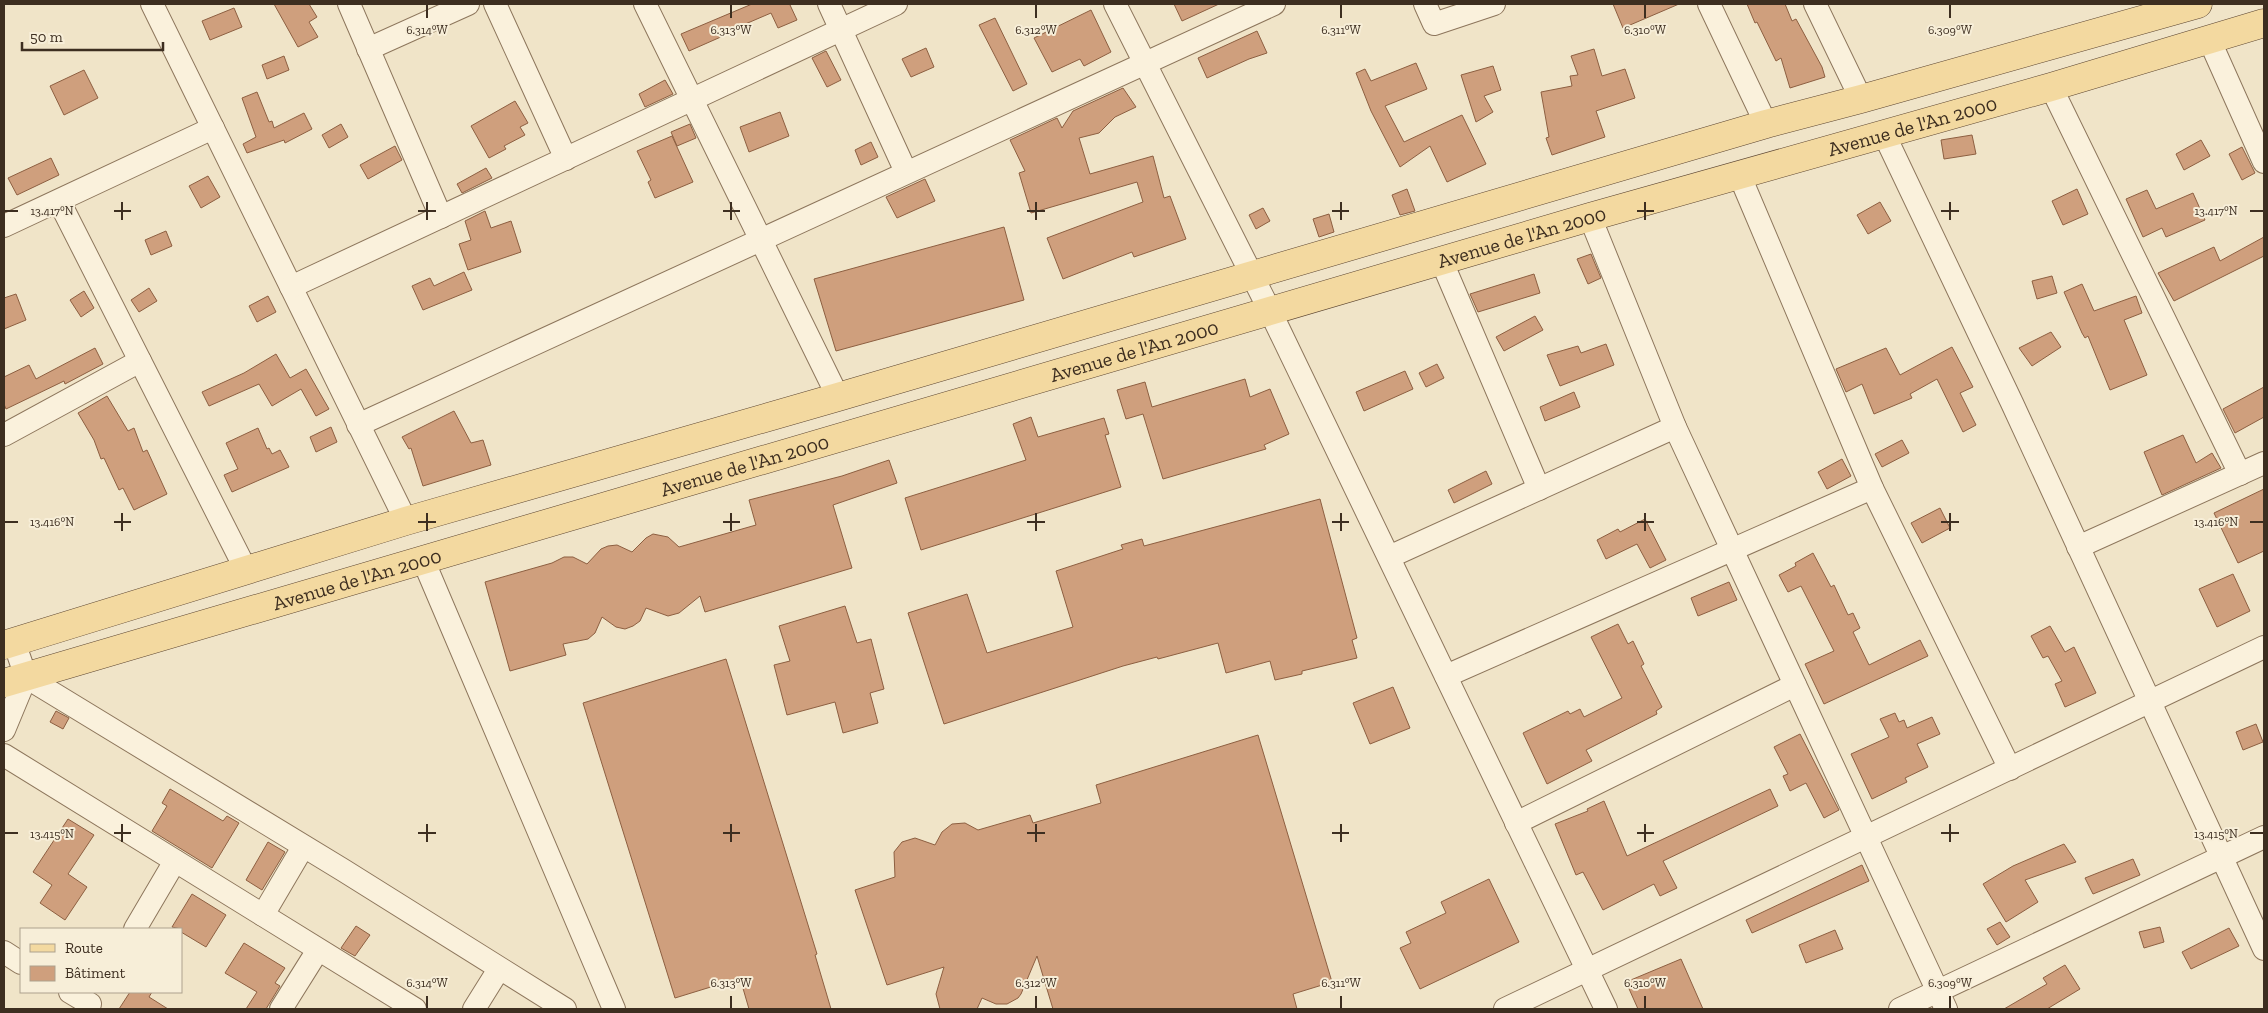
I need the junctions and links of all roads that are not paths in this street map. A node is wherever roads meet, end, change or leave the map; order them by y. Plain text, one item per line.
1 (152, 4) edge
2 (349, 4) edge
3 (468, 4) edge
4 (495, 4) edge
5 (645, 4) edge
6 (829, 4) edge
7 (896, 4) edge
8 (1115, 4) edge
9 (1274, 4) edge
10 (1425, 4) edge
11 (1494, 4) edge
12 (1709, 4) edge
13 (1815, 4) edge
14 (2188, 5) edge
15 (2264, 23) edge
16 (841, 30) junction
17 (2209, 39) junction
18 (368, 49) junction
19 (1143, 64) junction
20 (2051, 87) junction
21 (692, 99) junction
22 (1861, 99) junction
23 (1766, 124) junction
24 (213, 128) junction
25 (1884, 134) junction
26 (566, 158) junction
27 (2264, 162) edge
28 (906, 172) junction
29 (1738, 174) junction
30 (59, 200) junction
31 (441, 217) junction
32 (1590, 217) junction
33 (4, 226) edge
34 (762, 240) junction
35 (1442, 262) junction
36 (1252, 276) junction
37 (291, 287) junction
38 (1271, 313) junction
39 (140, 361) junction
40 (838, 397) junction
41 (358, 425) junction
42 (1676, 427) junction
43 (4, 435) edge
44 (2264, 463) edge
45 (2240, 474) junction
46 (1872, 488) junction
47 (1539, 489) junction
48 (406, 521) junction
49 (2078, 547) junction
50 (1732, 549) junction
51 (1389, 557) junction
52 (424, 562) junction
53 (246, 570) junction
54 (9, 644) edge
55 (2264, 646) edge
56 (1446, 676) junction
57 (15, 680) edge
58 (1796, 685) junction
59 (2149, 702) junction
60 (4, 730) edge
61 (4, 755) edge
62 (2010, 769) junction
63 (1516, 823) junction
64 (1866, 837) junction
65 (2264, 837) edge
66 (303, 847) junction
67 (2221, 858) junction
68 (175, 861) junction
69 (263, 915) junction
70 (136, 928) edge
71 (2264, 948) edge
72 (318, 950) junction
73 (4, 952) edge
74 (20, 962) edge
75 (499, 970) junction
76 (1587, 971) junction
77 (72, 993) edge
78 (1942, 1000) edge
79 (91, 1002) edge
80 (281, 1009) edge
81 (415, 1009) edge
82 (474, 1009) edge
83 (565, 1009) edge
84 (614, 1009) edge
85 (1505, 1009) edge
86 (1606, 1009) edge
87 (1900, 1009) edge

1 - 24 street
2 - 18 street
3 - 18 street
4 - 26 street
5 - 21 street
6 - 16 street
7 - 16 street
8 - 19 street
9 - 19 street
10 - 11 street
12 - 23 street
13 - 22 street
14 - 22 main road, Avenue de l'An 2000
15 - 17 main road, Avenue de l'An 2000
16 - 21 street
16 - 28 street
17 - 20 main road, Avenue de l'An 2000
17 - 27 street
18 - 31 street
19 - 28 street
19 - 36 street
20 - 25 main road, Avenue de l'An 2000
20 - 45 street
21 - 26 street
21 - 34 street
22 - 23 main road, Avenue de l'An 2000
23 - 36 main road, Avenue de l'An 2000
24 - 30 street
24 - 37 street
25 - 29 main road, Avenue de l'An 2000
25 - 49 street
26 - 31 street
28 - 34 street
29 - 32 main road, Avenue de l'An 2000
29 - 46 street
30 - 33 street
30 - 39 street
31 - 37 street
32 - 35 main road, Avenue de l'An 2000
32 - 42 street
34 - 40 street
34 - 41 street
35 - 38 main road, Avenue de l'An 2000
35 - 47 street
36 - 38 street
36 - 40 main road, Avenue de l'An 2000
37 - 41 street
38 - 51 street
38 - 52 main road, Avenue de l'An 2000
39 - 43 street
39 - 53 street
40 - 48 main road, Avenue de l'An 2000
41 - 48 street
42 - 47 street
42 - 50 street
44 - 45 street
45 - 49 street
46 - 50 street
46 - 62 street
47 - 51 street
48 - 53 main road, Avenue de l'An 2000
49 - 59 street
50 - 56 street
50 - 58 street
51 - 56 street
52 - 57 main road, Avenue de l'An 2000
52 - 84 street
53 - 54 main road, Avenue de l'An 2000
54 - 57 street
55 - 59 street
56 - 63 street
57 - 60 street
57 - 66 street
58 - 63 street
58 - 64 street
59 - 62 street
59 - 67 street
61 - 68 street
62 - 64 street
63 - 76 street
64 - 76 street
64 - 78 street
65 - 67 street
66 - 69 street
66 - 75 street
67 - 71 street
67 - 78 street
68 - 69 street
68 - 70 street
69 - 72 street
72 - 80 street
72 - 81 street
73 - 74 street
75 - 82 street
75 - 83 street
76 - 85 street
76 - 86 street
77 - 79 street
78 - 87 street

